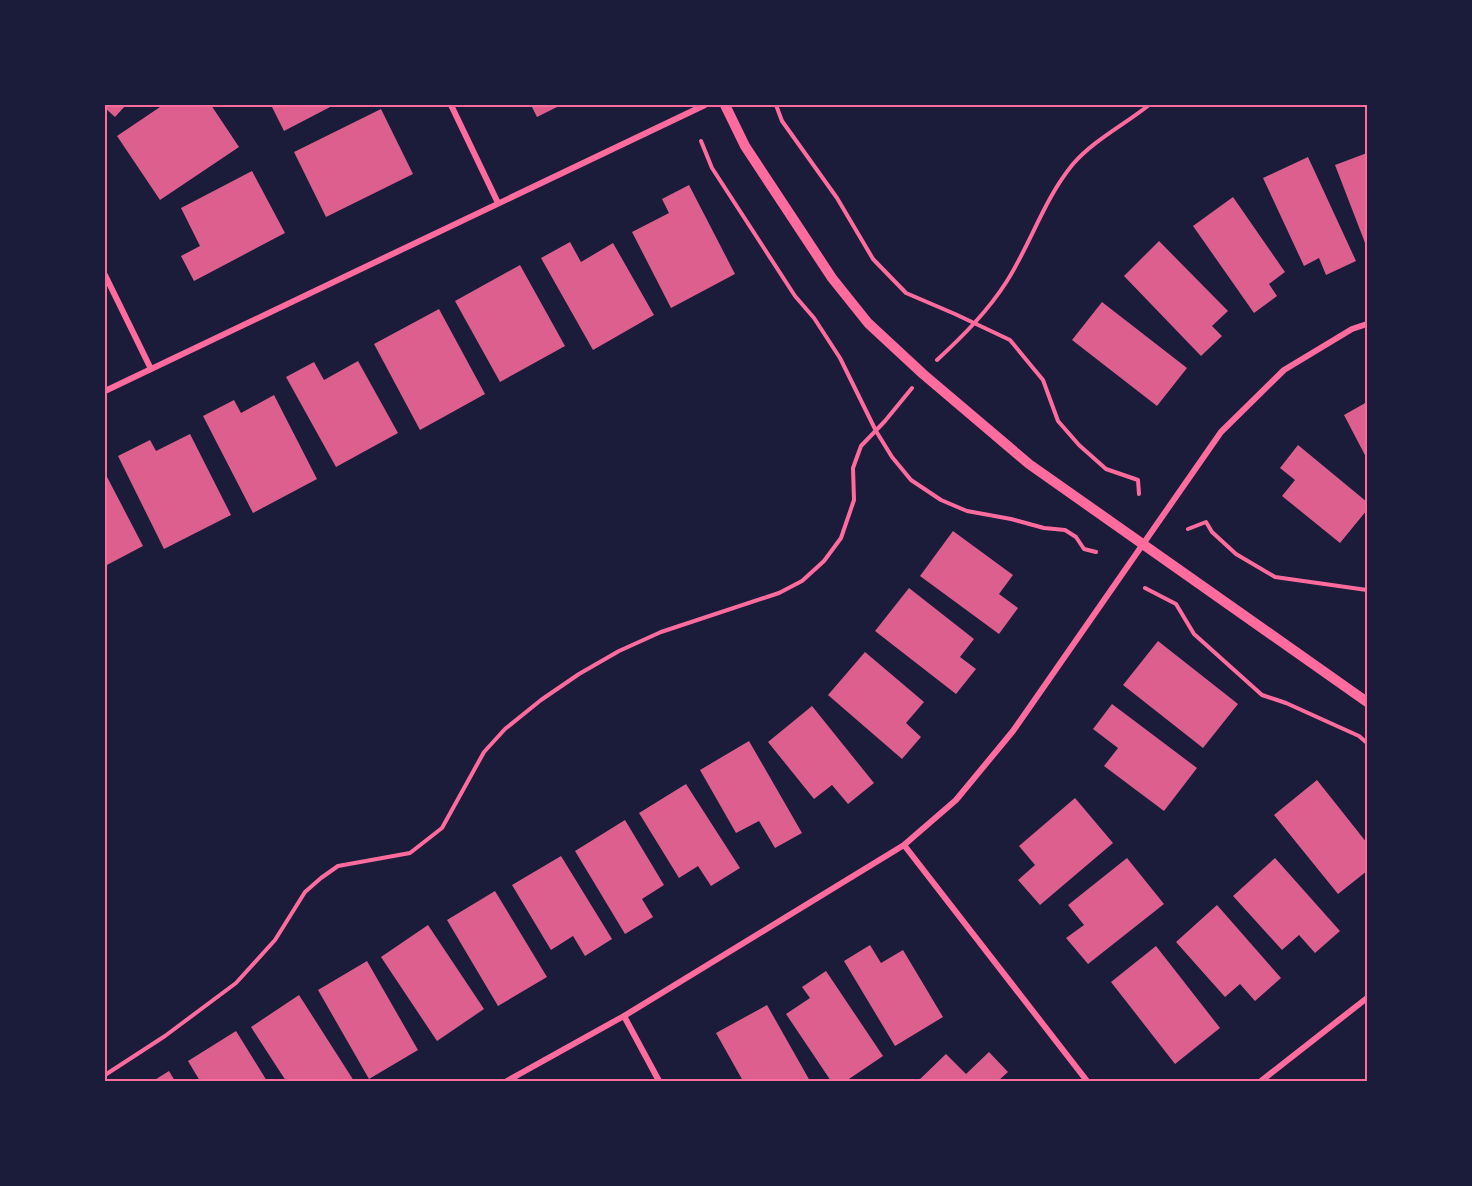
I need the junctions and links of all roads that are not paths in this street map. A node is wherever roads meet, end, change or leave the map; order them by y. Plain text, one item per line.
1 (451, 105) edge
2 (705, 105) edge
3 (725, 105) edge
4 (498, 203) junction
5 (105, 275) edge
6 (1367, 324) edge
7 (151, 369) junction
8 (105, 390) edge
9 (1144, 545) junction
10 (1367, 702) edge
11 (904, 845) junction
12 (1367, 998) edge
13 (624, 1016) junction
14 (507, 1081) edge
15 (659, 1081) edge
16 (1087, 1081) edge
17 (1261, 1081) edge

1 - 4 street
2 - 4 street
3 - 9 street
4 - 7 street
5 - 7 street
6 - 9 street
7 - 8 street
9 - 10 street
9 - 11 street
11 - 13 street
11 - 16 street
12 - 17 street
13 - 14 street
13 - 15 street

